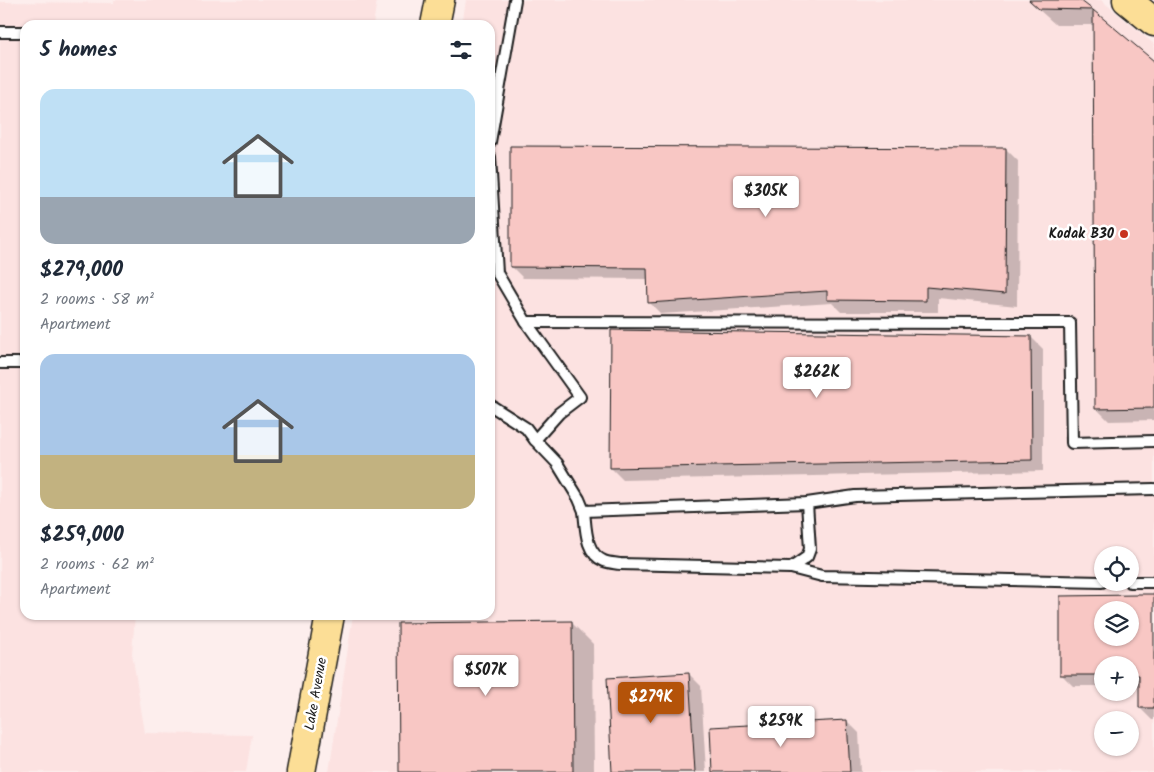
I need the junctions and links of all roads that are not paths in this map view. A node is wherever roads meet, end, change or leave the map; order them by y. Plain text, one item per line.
1 (440, 0) edge
2 (515, 0) edge
3 (1127, 0) edge
4 (436, 20) edge
5 (1154, 22) edge
6 (0, 32) edge
7 (20, 32) edge
8 (495, 114) edge
9 (495, 254) edge
10 (526, 322) junction
11 (0, 362) edge
12 (20, 364) edge
13 (495, 408) edge
14 (535, 440) junction
15 (1154, 441) edge
16 (1154, 489) edge
17 (808, 504) junction
18 (584, 511) junction
19 (791, 568) junction
20 (1094, 582) edge
21 (1139, 582) edge
22 (1154, 582) edge
23 (329, 620) edge
24 (302, 772) edge

1 - 4 main road
2 - 8 lane
3 - 5 main road
6 - 7 lane
9 - 10 lane
10 - 14 lane
10 - 15 lane
11 - 12 lane
13 - 14 lane
14 - 18 lane
16 - 17 lane
17 - 18 lane
17 - 19 lane
18 - 19 lane
19 - 20 lane
21 - 22 lane
23 - 24 main road, Lake Avenue

